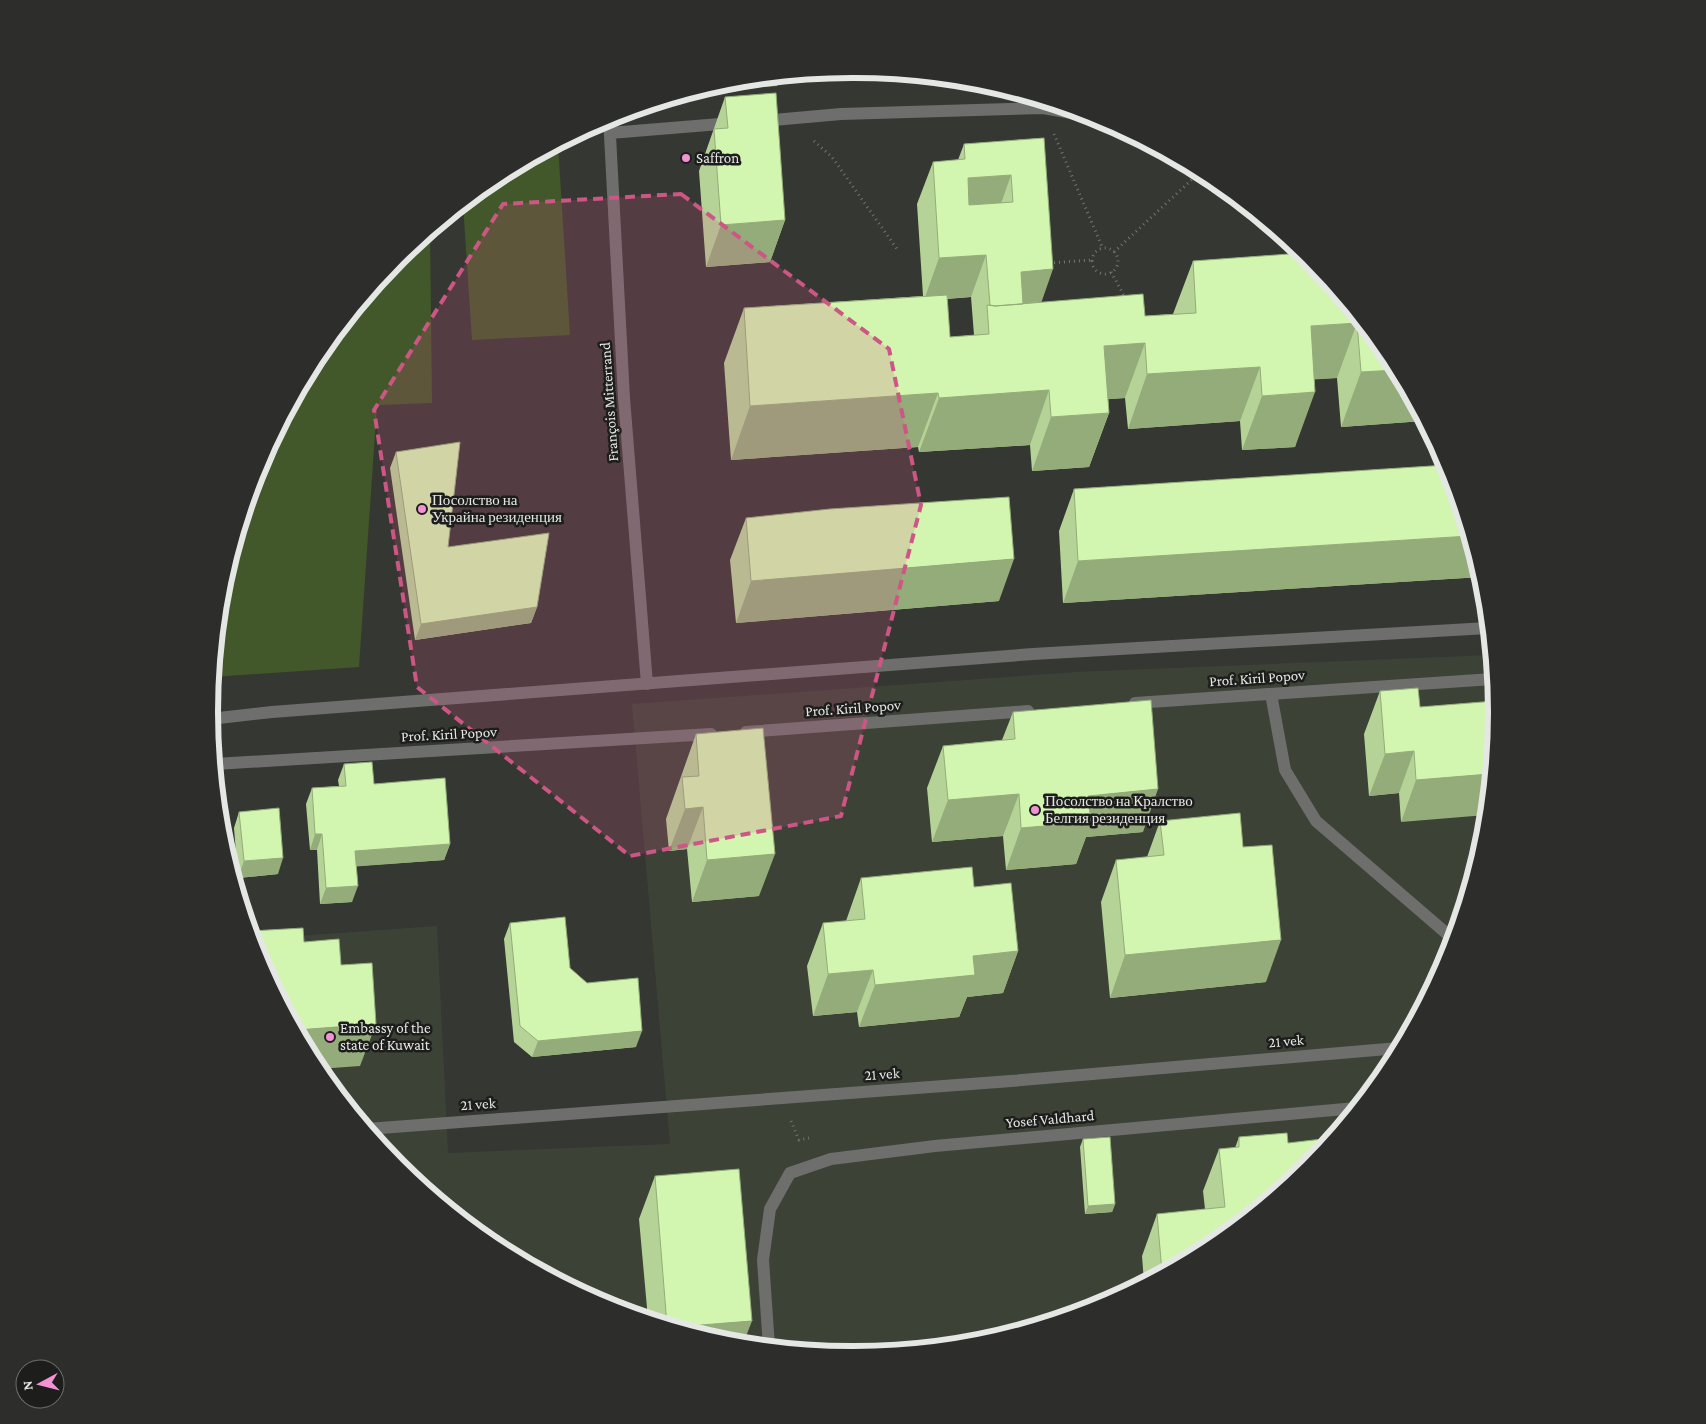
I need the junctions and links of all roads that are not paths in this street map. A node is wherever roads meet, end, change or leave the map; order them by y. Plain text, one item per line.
1 (1051, 109) edge
2 (610, 126) edge
3 (610, 133) junction
4 (1482, 628) edge
5 (1486, 679) edge
6 (648, 684) junction
7 (1271, 694) junction
8 (1122, 704) edge
9 (1042, 710) edge
10 (218, 718) edge
11 (221, 764) edge
12 (1447, 934) edge
13 (1390, 1049) edge
14 (1347, 1109) edge
15 (375, 1128) edge
16 (769, 1341) edge

1 - 3 street
2 - 3 street, François Mitterrand
3 - 6 street, François Mitterrand
4 - 6 street
5 - 7 street, Prof. Kiril Popov
6 - 10 street
7 - 8 street, Prof. Kiril Popov
7 - 12 street
9 - 11 street, Prof. Kiril Popov
13 - 15 street, 21 vek
14 - 16 street, Yosef Valdhard

